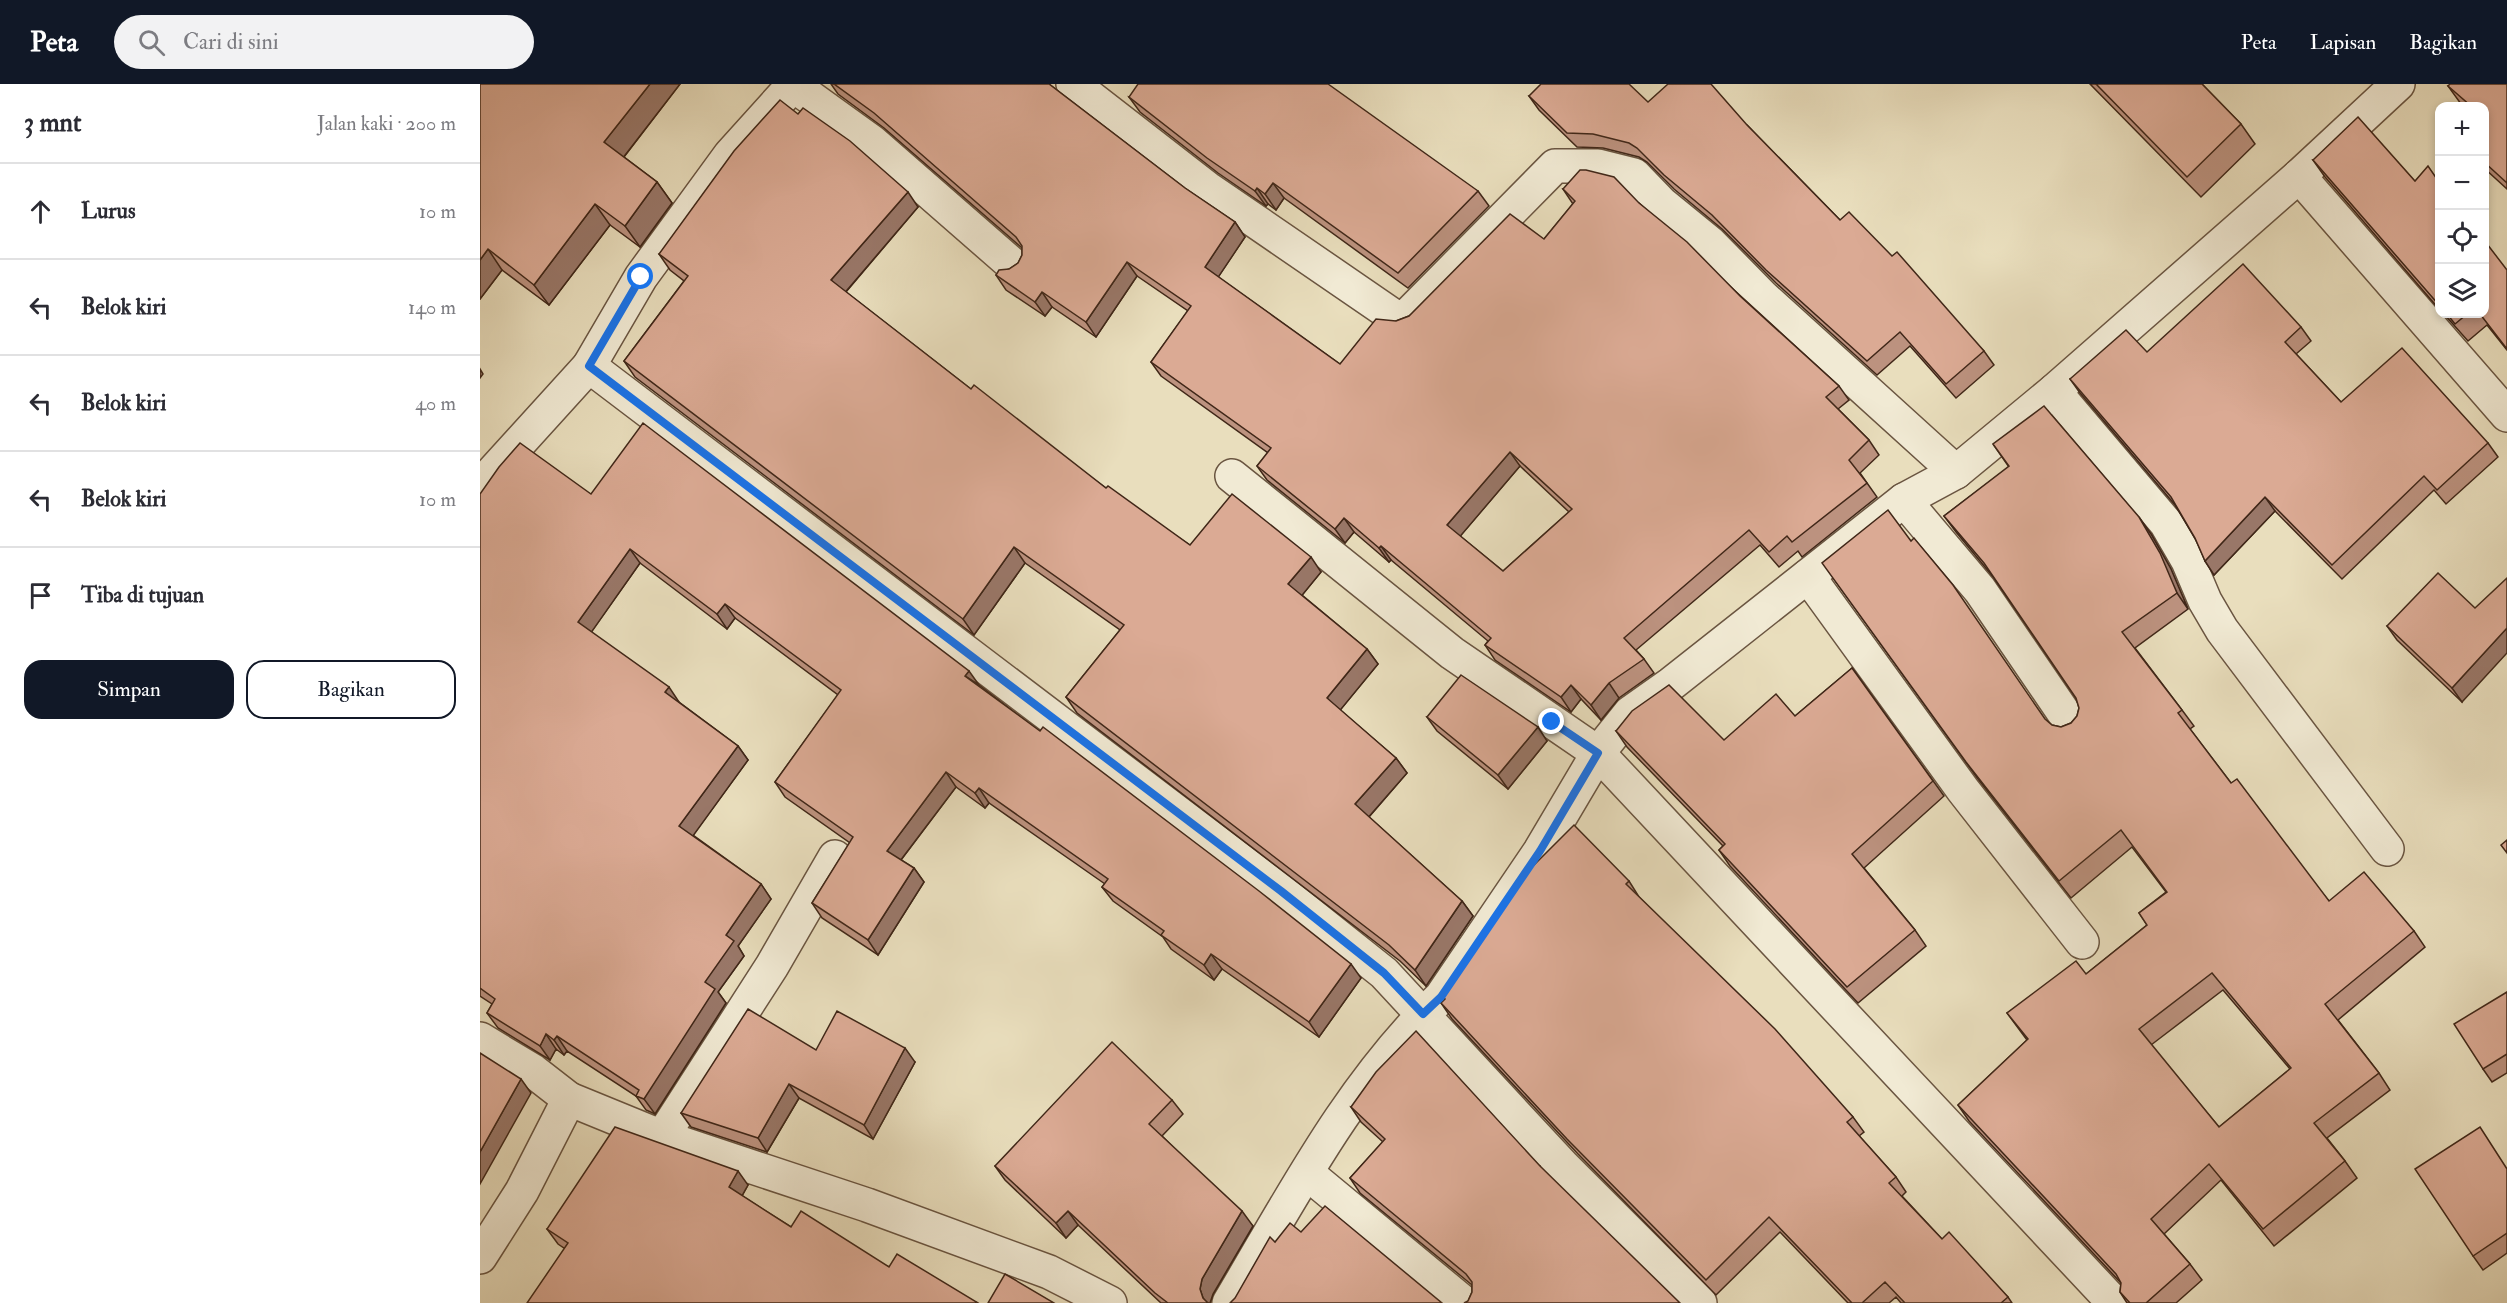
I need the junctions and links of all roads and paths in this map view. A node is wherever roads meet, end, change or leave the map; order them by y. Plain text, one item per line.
1 (1073, 84) edge
2 (2398, 84) edge
3 (793, 85) edge
4 (2299, 176) junction
5 (1014, 266) edge
6 (589, 366) junction
7 (2054, 391) junction
8 (2507, 415) edge
9 (1956, 472) junction
10 (1232, 476) dead end
11 (480, 486) edge
12 (1904, 500) junction
13 (1808, 576) junction
14 (2072, 725) edge
15 (1598, 753) junction
16 (2387, 849) dead end
17 (835, 857) dead end
18 (2082, 942) dead end
19 (1423, 1014) junction
20 (480, 1039) edge
21 (569, 1099) junction
22 (662, 1137) junction
23 (1306, 1173) junction
24 (480, 1257) edge
25 (1110, 1303) edge
26 (1229, 1303) edge
27 (1464, 1303) edge
28 (1700, 1303) edge
29 (2114, 1303) edge

1 - 9 street
2 - 4 street
3 - 5 street
3 - 6 street
4 - 7 street
4 - 8 street
6 - 11 street
6 - 19 street
7 - 9 street
7 - 16 street
9 - 12 street
10 - 15 street
12 - 13 street
12 - 14 street
13 - 15 street
13 - 18 street
15 - 19 street
15 - 29 street
17 - 22 street
19 - 23 street
19 - 28 street
20 - 21 street
21 - 22 street
21 - 24 street
22 - 25 street
23 - 26 street
23 - 27 street

